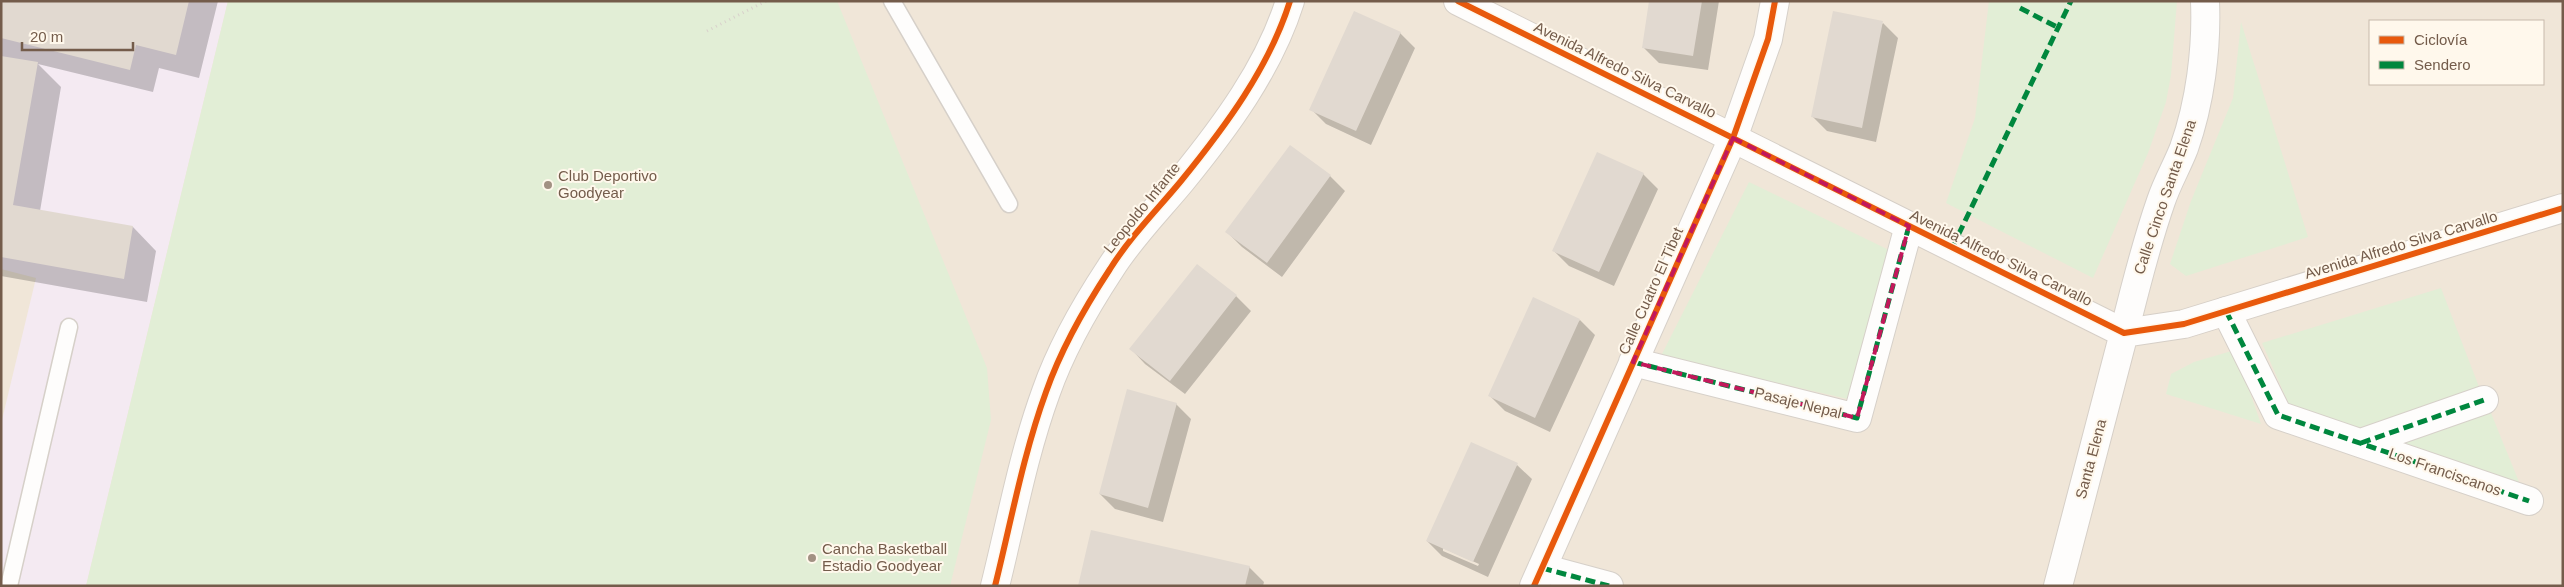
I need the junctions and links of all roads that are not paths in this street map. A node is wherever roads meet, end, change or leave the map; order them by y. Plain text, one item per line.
1 (892, 1) edge
2 (1290, 1) edge
3 (1458, 1) edge
4 (1775, 1) edge
5 (2205, 1) edge
6 (1733, 138) junction
7 (1009, 204) dead end
8 (2563, 208) edge
9 (1909, 226) junction
10 (2226, 311) junction
11 (69, 327) dead end
12 (2124, 333) junction
13 (1633, 362) junction
14 (2484, 400) dead end
15 (2361, 443) junction
16 (2529, 501) dead end
17 (1538, 577) edge
18 (9, 586) edge
19 (995, 586) edge
20 (1609, 586) edge
21 (2058, 586) edge

1 - 7 lane
2 - 19 street, Leopoldo Infante
3 - 6 street, Avenida Alfredo Silva Carvallo
4 - 6 street, Calle Cuatro El Tibet
5 - 12 street, Calle Cinco Santa Elena
6 - 9 street, Avenida Alfredo Silva Carvallo
6 - 13 street, Calle Cuatro El Tibet
8 - 10 street, Avenida Alfredo Silva Carvallo
9 - 12 street, Avenida Alfredo Silva Carvallo
9 - 13 street, Pasaje Nepal
10 - 12 street, Avenida Alfredo Silva Carvallo
10 - 15 street, Los Franciscanos
11 - 18 lane
12 - 21 street, Santa Elena
13 - 17 street, Calle Cuatro El Tibet
14 - 15 street, Los Franciscanos
15 - 16 street, Los Franciscanos
17 - 20 street

